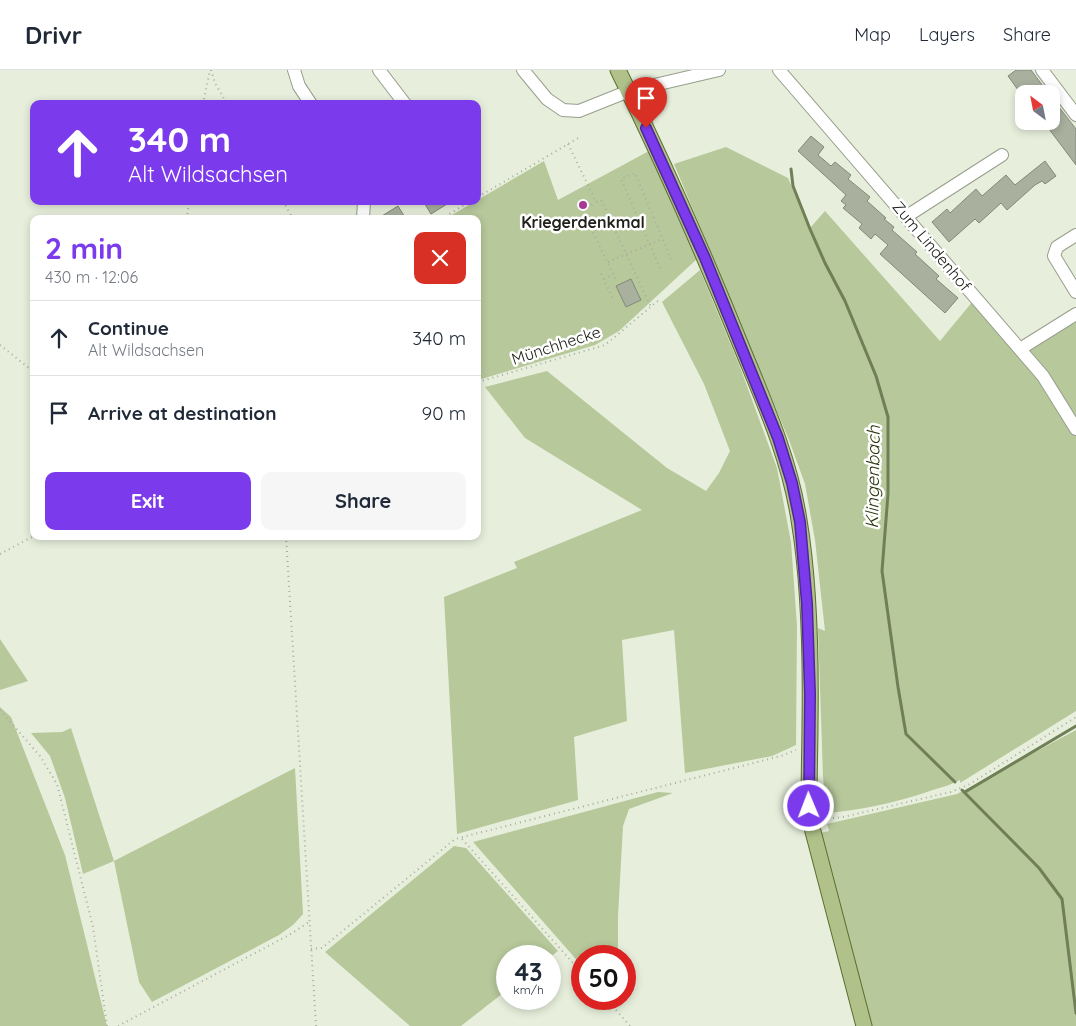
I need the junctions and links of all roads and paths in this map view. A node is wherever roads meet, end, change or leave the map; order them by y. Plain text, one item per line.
1 (210, 70) edge
2 (294, 70) edge
3 (379, 70) edge
4 (523, 70) edge
5 (618, 70) edge
6 (720, 70) edge
7 (779, 70) edge
8 (1042, 70) edge
9 (629, 91) junction
10 (204, 100) edge
11 (225, 100) edge
12 (308, 100) edge
13 (402, 100) edge
14 (1076, 115) edge
15 (580, 137) dead end
16 (568, 144) junction
17 (1002, 156) dead end
18 (481, 195) edge
19 (596, 202) junction
20 (464, 205) edge
21 (586, 208) junction
22 (582, 210) junction
23 (448, 215) edge
24 (907, 216) junction
25 (1076, 234) edge
26 (662, 239) junction
27 (649, 244) junction
28 (626, 254) junction
29 (671, 259) dead end
30 (608, 262) junction
31 (660, 268) dead end
32 (601, 274) dead end
33 (613, 274) junction
34 (604, 279) junction
35 (617, 282) dead end
36 (1076, 292) edge
37 (659, 300) dead end
38 (614, 301) dead end
39 (651, 307) junction
40 (1076, 314) edge
41 (0, 345) edge
42 (1020, 349) junction
43 (30, 369) edge
44 (481, 381) edge
45 (1076, 429) edge
46 (30, 538) edge
47 (286, 540) edge
48 (0, 554) edge
49 (0, 710) edge
50 (1076, 717) edge
51 (810, 744) junction
52 (810, 820) junction
53 (462, 838) junction
54 (310, 921) junction
55 (311, 949) junction
56 (571, 961) edge
57 (616, 1010) edge
58 (107, 1026) edge
59 (118, 1026) edge
60 (316, 1026) edge
61 (630, 1026) edge
62 (864, 1026) edge

1 - 10 path
1 - 11 path
2 - 12 street
3 - 13 street
4 - 9 street
5 - 9 main road
6 - 9 street
7 - 24 street, Zum Lindenhof
8 - 14 street
9 - 51 main road
15 - 16 path
16 - 18 path
16 - 19 path
17 - 24 street
19 - 21 path
19 - 28 path
20 - 23 path
21 - 22 path
21 - 22 path
22 - 30 path
24 - 42 street, Zum Lindenhof
25 - 36 street
26 - 27 path
26 - 27 path
26 - 29 path
27 - 28 path
27 - 31 path
28 - 30 path
28 - 39 path
30 - 33 path
32 - 34 path
33 - 34 path
33 - 35 path
34 - 38 path
37 - 39 path, Münchhecke
39 - 44 path, Münchhecke
40 - 42 street
41 - 43 path
42 - 45 street, Zum Lindenhof
46 - 48 path
47 - 54 path
49 - 58 path
50 - 52 path
51 - 52 main road
51 - 53 path
52 - 62 main road
53 - 55 path
53 - 56 path
54 - 55 path
54 - 59 path
55 - 60 path
57 - 61 path

